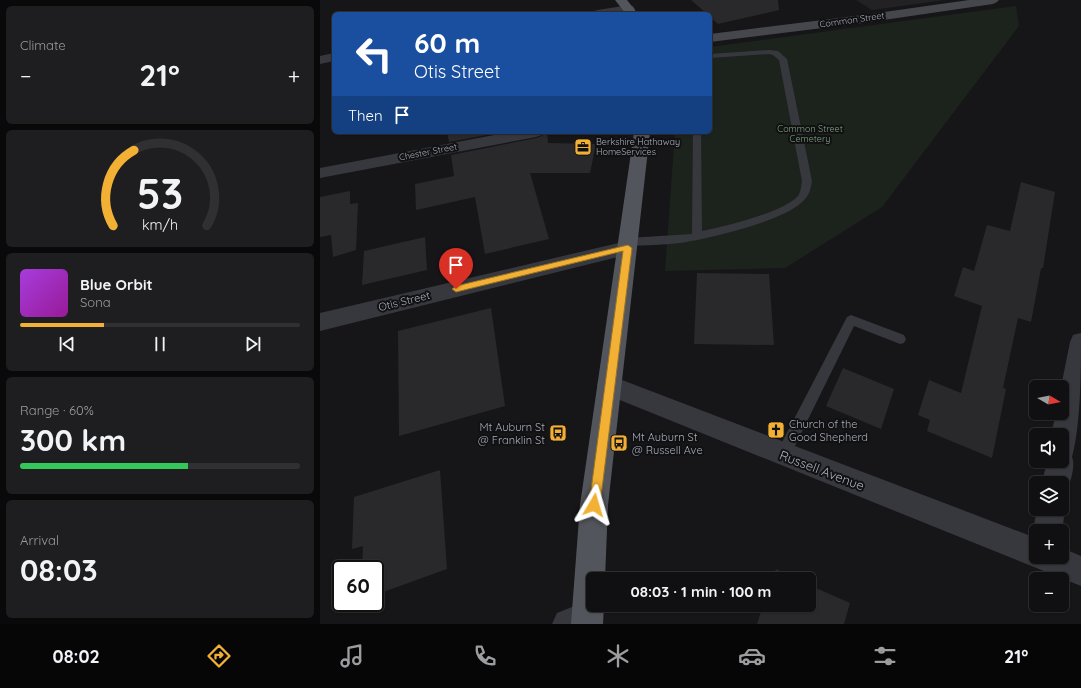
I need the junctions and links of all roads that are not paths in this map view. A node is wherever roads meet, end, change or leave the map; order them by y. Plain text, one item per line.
1 (993, 0) edge
2 (627, 8) edge
3 (608, 12) edge
4 (712, 38) edge
5 (712, 56) edge
6 (332, 57) edge
7 (320, 60) edge
8 (525, 134) edge
9 (642, 134) edge
10 (697, 134) edge
11 (320, 173) edge
12 (697, 236) junction
13 (628, 244) junction
14 (320, 322) edge
15 (900, 339) dead end
16 (1081, 342) edge
17 (610, 385) junction
18 (1066, 428) edge
19 (783, 455) junction
20 (1029, 550) edge
21 (1064, 564) edge
22 (1081, 571) edge
23 (581, 622) edge

1 - 4 main road, Common Street
2 - 3 street
5 - 12 lane
6 - 7 street
8 - 11 street, Chester Street
9 - 13 main road
10 - 12 lane
12 - 13 lane
13 - 14 street, Otis Street
13 - 17 main road
15 - 19 lane
16 - 18 street
17 - 19 street, Russell Avenue
17 - 23 main road
19 - 20 street, Russell Avenue
21 - 22 street

